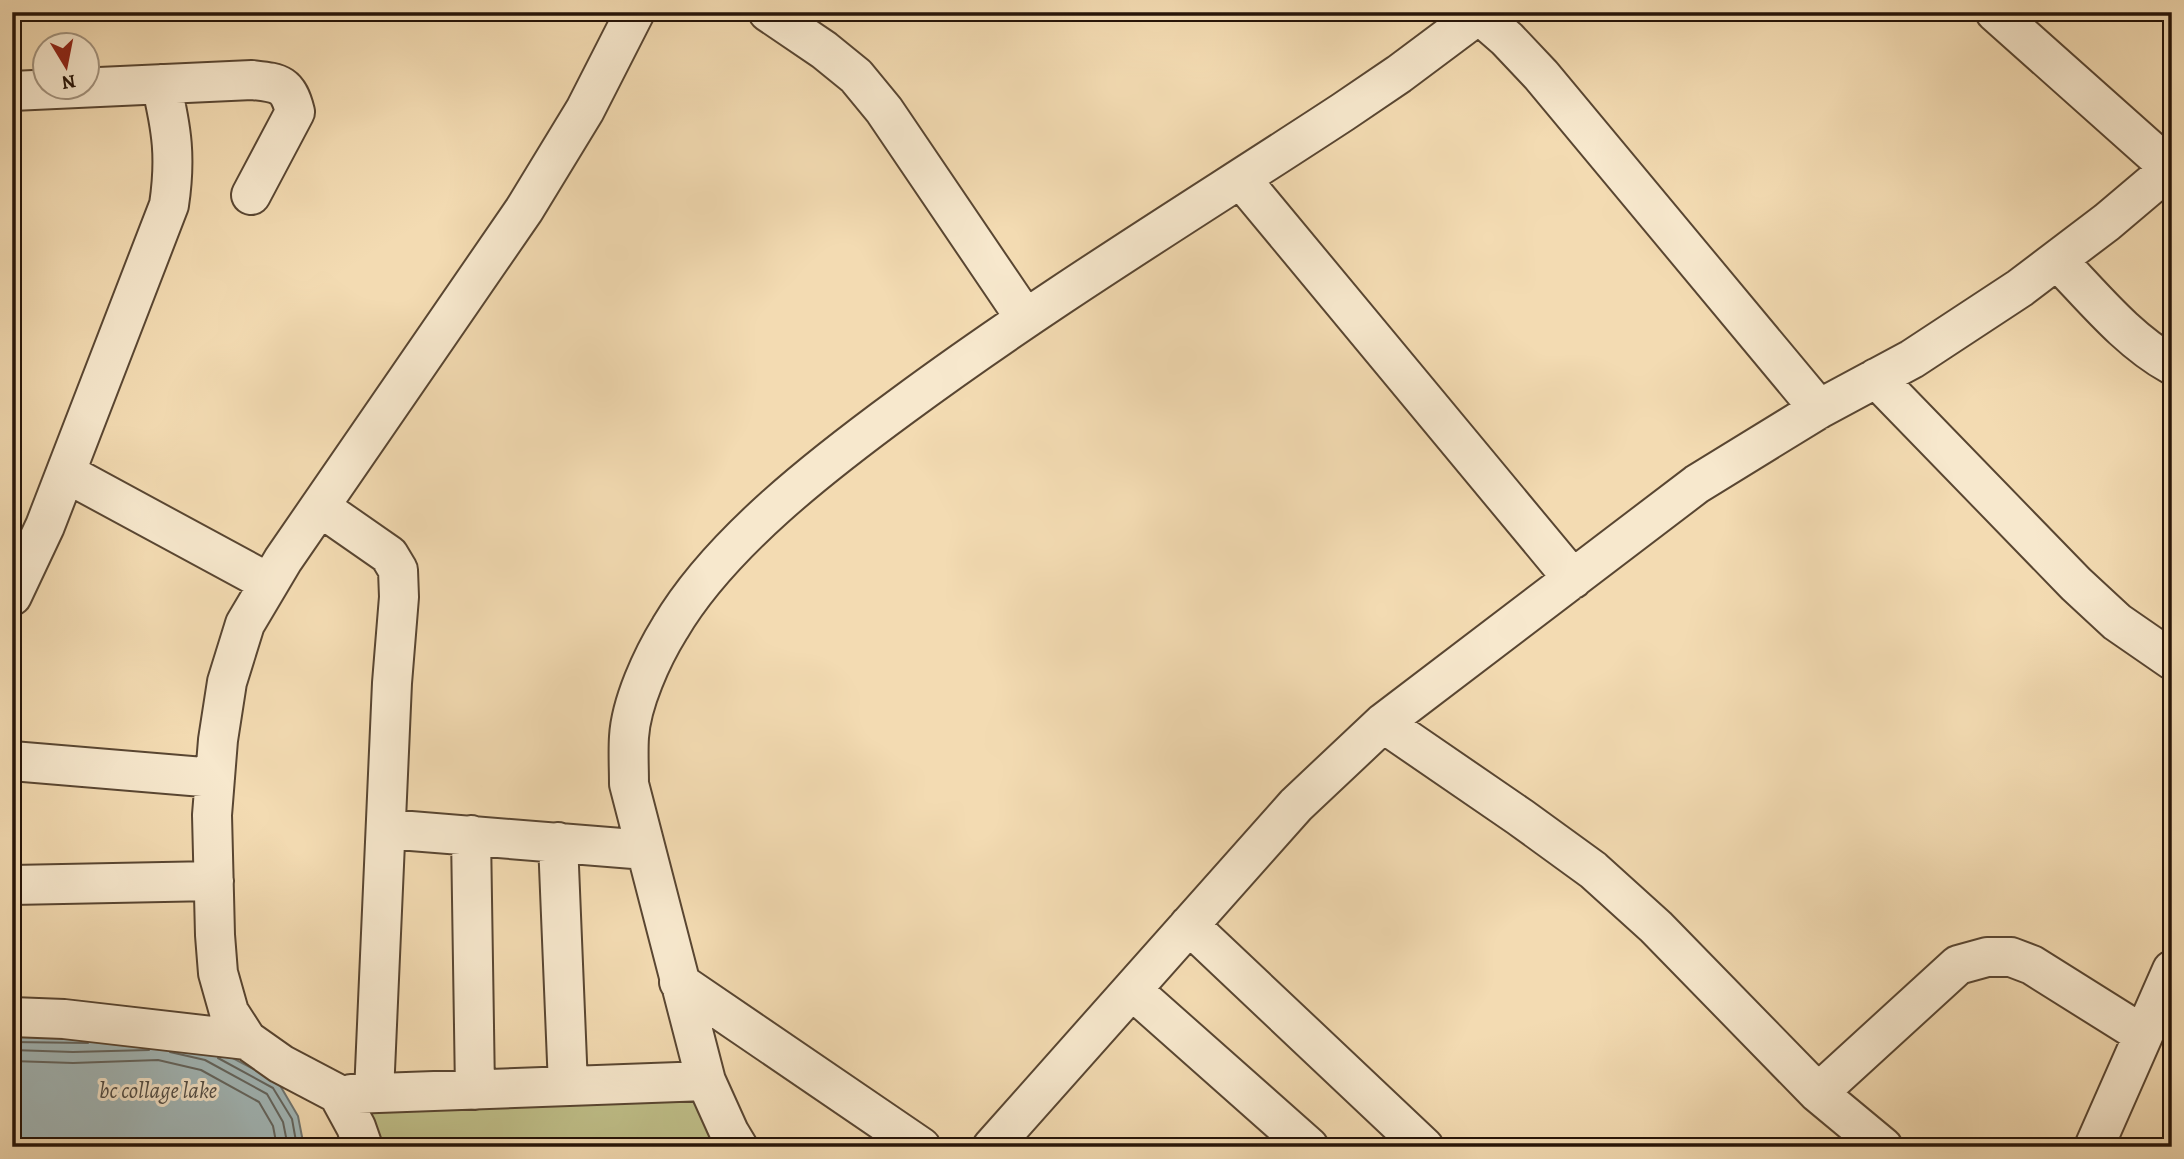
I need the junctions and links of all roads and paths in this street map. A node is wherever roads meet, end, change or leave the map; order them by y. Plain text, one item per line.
1 (635, 12) edge
2 (768, 12) edge
3 (1995, 12) edge
4 (1480, 13) edge
5 (161, 84) junction
6 (12, 91) edge
7 (2171, 167) edge
8 (1241, 179) junction
9 (251, 195) dead end
10 (2057, 260) junction
11 (1025, 318) junction
12 (2172, 366) edge
13 (1876, 378) junction
14 (1819, 409) junction
15 (66, 473) junction
16 (320, 507) junction
17 (1573, 579) junction
18 (269, 583) junction
19 (12, 596) edge
20 (2172, 660) edge
21 (1383, 723) junction
22 (13, 763) edge
23 (215, 778) junction
24 (386, 829) junction
25 (471, 835) junction
26 (558, 842) junction
27 (646, 849) junction
28 (214, 881) junction
29 (12, 884) edge
30 (1189, 925) junction
31 (2172, 970) edge
32 (679, 982) junction
33 (1132, 990) junction
34 (12, 1017) edge
35 (2142, 1034) junction
36 (247, 1040) junction
37 (705, 1081) junction
38 (568, 1086) junction
39 (475, 1090) junction
40 (1818, 1093) junction
41 (356, 1094) junction
42 (1010, 1141) edge
43 (363, 1147) edge
44 (738, 1147) edge
45 (921, 1147) edge
46 (1309, 1147) edge
47 (1424, 1147) edge
48 (1883, 1147) edge
49 (2094, 1147) edge

1 - 16 street
2 - 11 street
3 - 7 street
4 - 8 street
4 - 14 street
5 - 6 street
5 - 9 street
5 - 15 street
7 - 10 street
8 - 11 street
8 - 17 street
10 - 12 street
10 - 13 street
11 - 27 street
13 - 14 street
13 - 20 street
14 - 17 street
15 - 18 street
15 - 19 street
16 - 18 street
16 - 24 street
17 - 21 street
18 - 23 street
21 - 30 street
21 - 40 street
22 - 23 street
23 - 28 street
24 - 25 street
24 - 41 street
25 - 26 street
25 - 39 street
26 - 27 street
26 - 38 street
27 - 32 street
28 - 29 street
28 - 36 street
30 - 33 street
30 - 47 street
31 - 35 street
32 - 37 street
32 - 45 street
33 - 42 street
33 - 46 street
34 - 36 street
35 - 40 street
35 - 49 street
36 - 41 street
37 - 38 street
37 - 44 street
38 - 39 street
39 - 41 street
40 - 48 street
41 - 43 street

